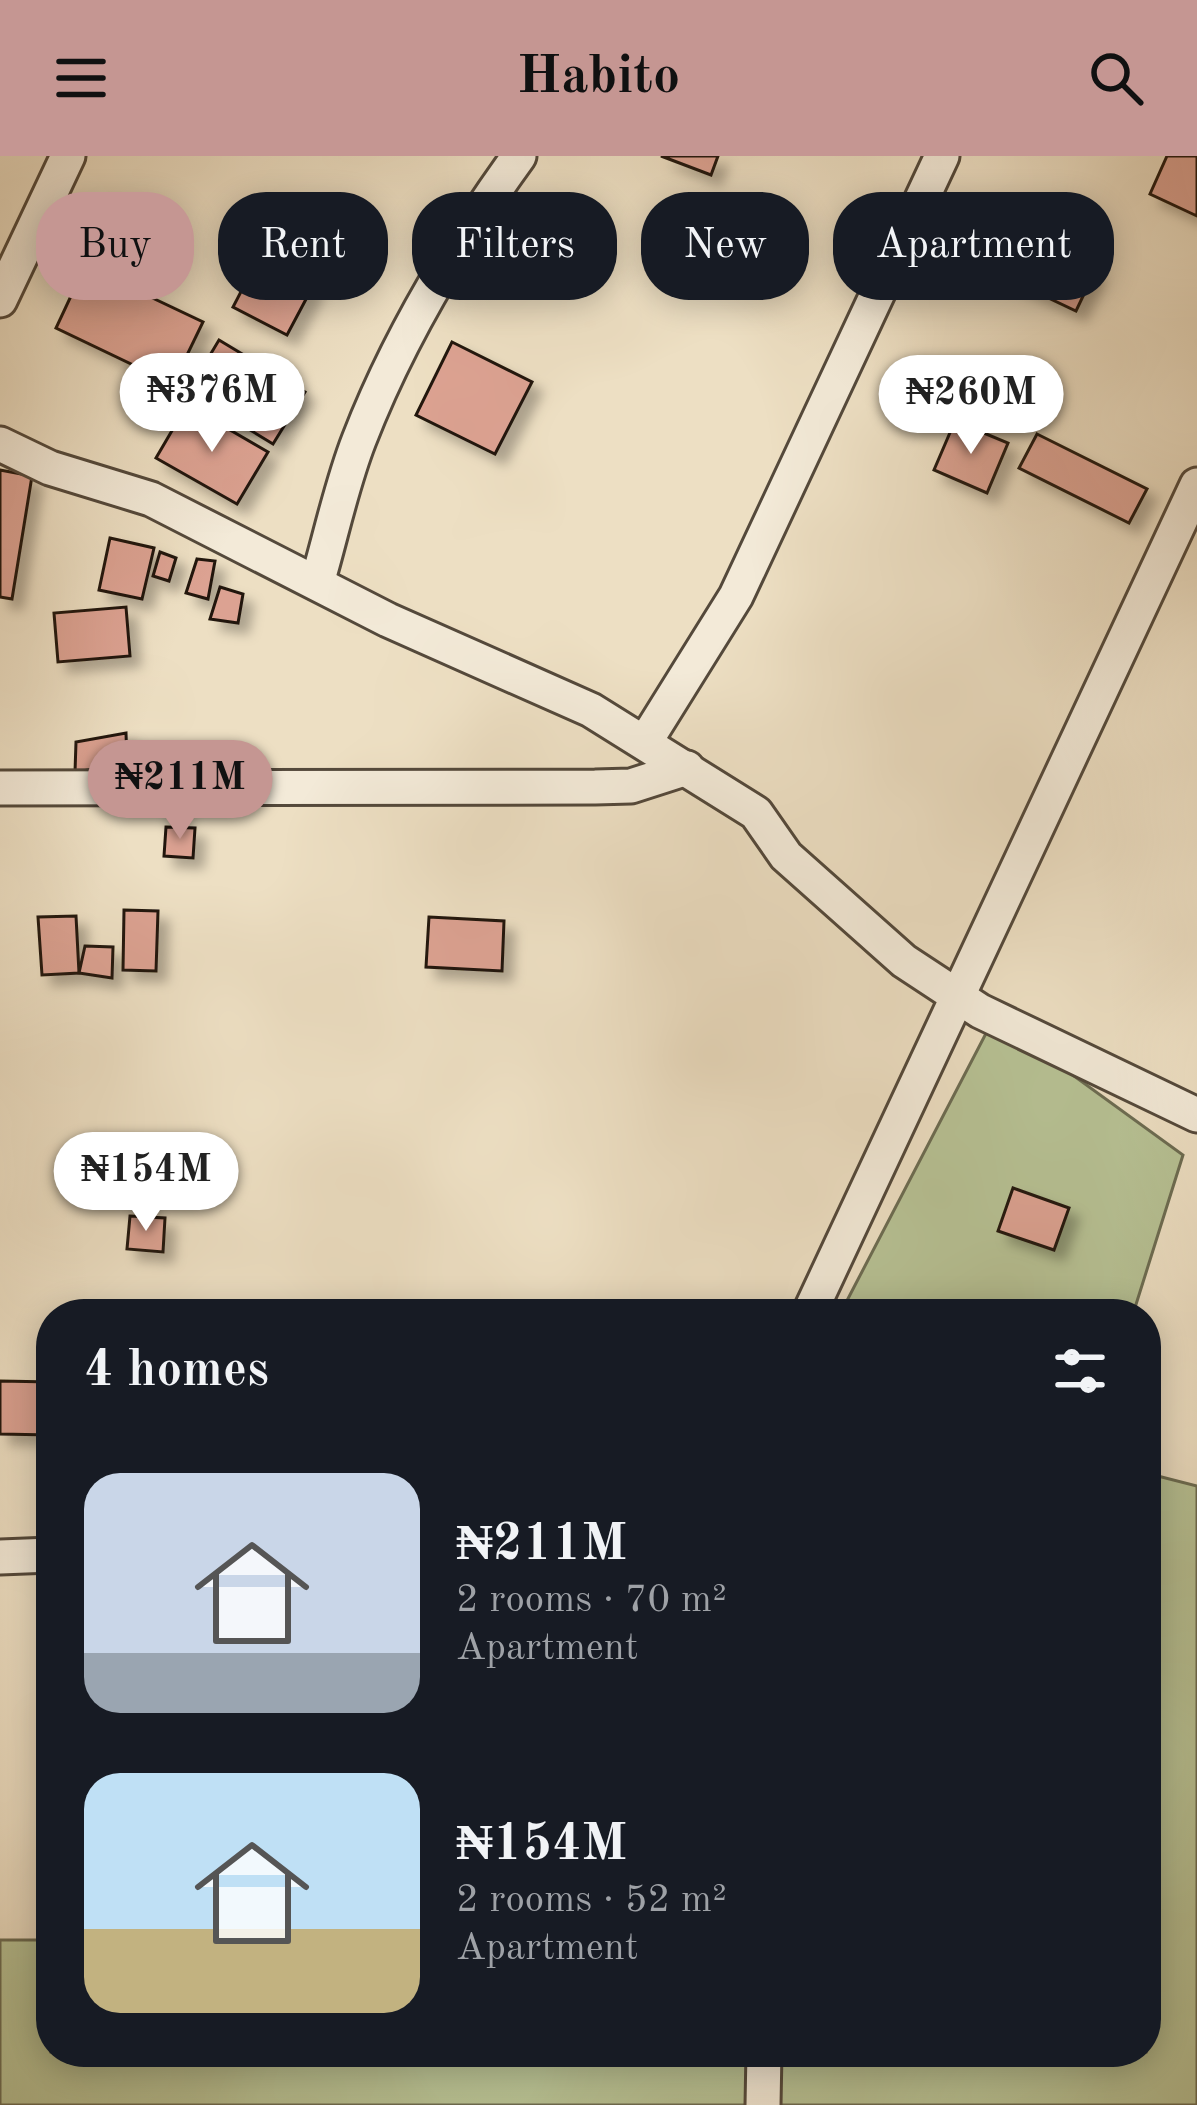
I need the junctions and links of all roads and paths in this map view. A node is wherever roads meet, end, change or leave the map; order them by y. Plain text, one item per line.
1 (68, 156) edge
2 (519, 156) edge
3 (942, 156) edge
4 (0, 300) edge
5 (0, 444) edge
6 (1197, 484) edge
7 (317, 584) junction
8 (645, 742) junction
9 (687, 768) junction
10 (0, 788) edge
11 (961, 998) junction
12 (1197, 1115) edge
13 (816, 1299) edge
14 (36, 1556) edge
15 (0, 1557) edge
16 (764, 2067) edge
17 (763, 2105) edge

1 - 4 street
2 - 7 street
3 - 8 street
5 - 7 street
6 - 11 street
7 - 8 street
8 - 9 street
9 - 10 street
9 - 11 street
11 - 12 street
11 - 13 street
14 - 15 street
16 - 17 street

